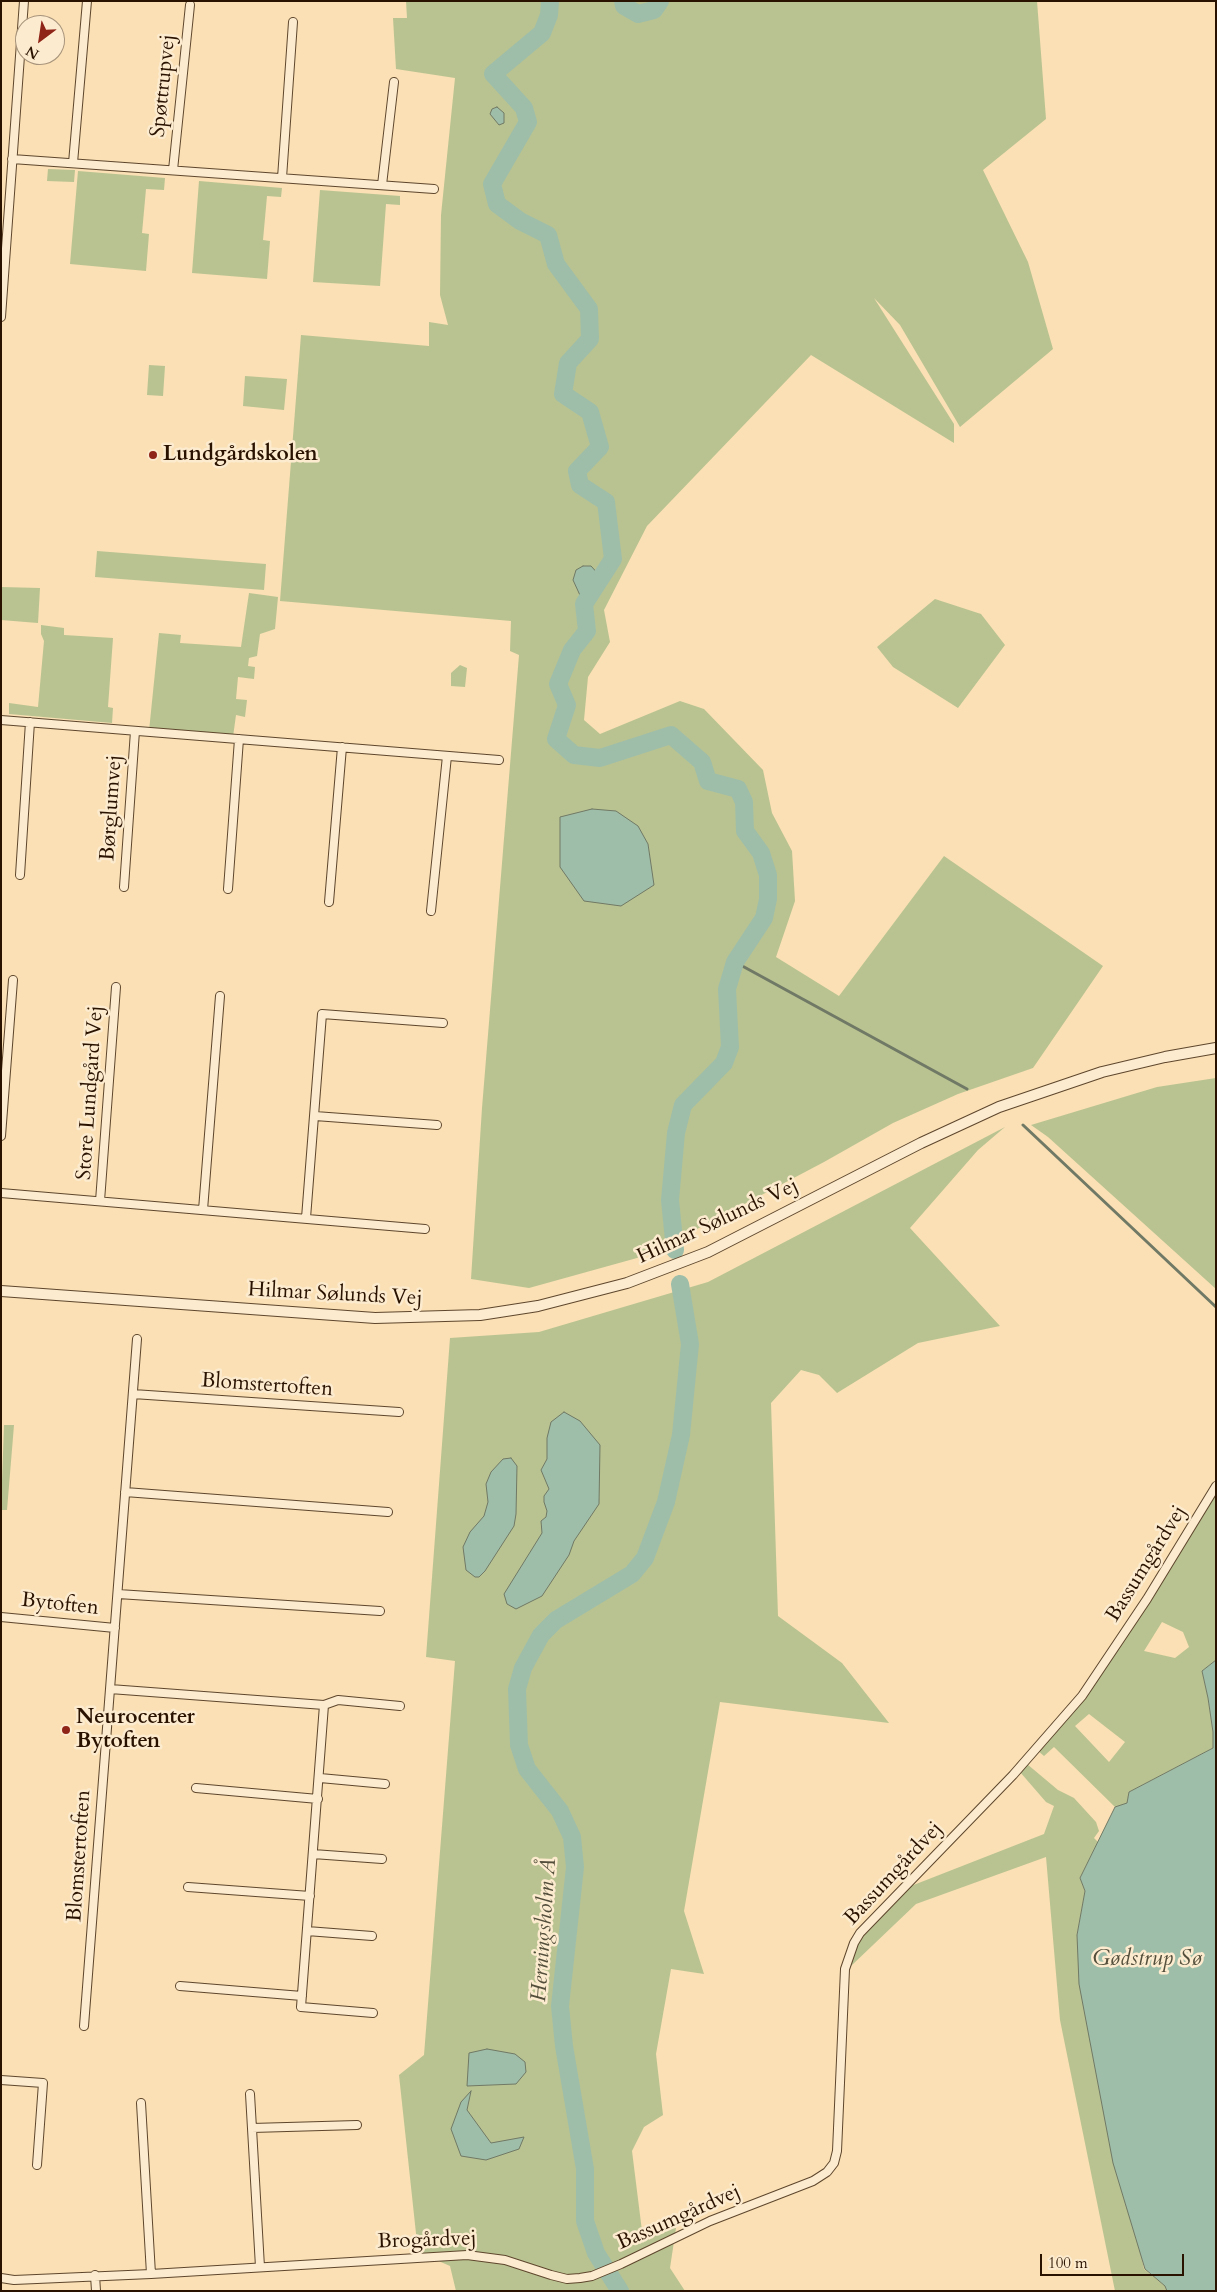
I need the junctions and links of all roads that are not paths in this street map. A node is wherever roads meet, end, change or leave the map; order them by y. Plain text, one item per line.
1 (24, 1) edge
2 (87, 1) edge
3 (190, 5) dead end
4 (293, 22) dead end
5 (394, 82) dead end
6 (12, 159) junction
7 (73, 163) junction
8 (173, 170) junction
9 (282, 178) junction
10 (382, 185) junction
11 (434, 188) dead end
12 (1, 317) edge
13 (1, 720) edge
14 (30, 722) junction
15 (135, 731) junction
16 (239, 739) junction
17 (342, 748) junction
18 (447, 756) junction
19 (499, 760) dead end
20 (20, 875) dead end
21 (124, 887) dead end
22 (228, 889) dead end
23 (329, 902) dead end
24 (431, 910) dead end
25 (13, 980) dead end
26 (116, 987) dead end
27 (220, 996) dead end
28 (443, 1023) dead end
29 (1216, 1048) edge
30 (315, 1116) junction
31 (438, 1126) dead end
32 (1, 1136) edge
33 (1, 1193) edge
34 (100, 1201) junction
35 (203, 1210) junction
36 (306, 1218) junction
37 (425, 1229) dead end
38 (1, 1291) edge
39 (137, 1339) dead end
40 (133, 1394) junction
41 (399, 1412) dead end
42 (1216, 1486) edge
43 (126, 1492) junction
44 (388, 1512) dead end
45 (118, 1594) junction
46 (380, 1611) dead end
47 (1, 1617) edge
48 (115, 1628) junction
49 (110, 1689) junction
50 (324, 1706) junction
51 (400, 1706) dead end
52 (320, 1778) junction
53 (385, 1784) dead end
54 (196, 1788) dead end
55 (318, 1799) junction
56 (314, 1854) junction
57 (382, 1859) dead end
58 (188, 1887) dead end
59 (310, 1896) junction
60 (307, 1931) junction
61 (372, 1936) dead end
62 (180, 1986) dead end
63 (302, 1996) junction
64 (373, 2013) dead end
65 (84, 2026) dead end
66 (1, 2080) edge
67 (250, 2094) dead end
68 (141, 2103) dead end
69 (357, 2125) dead end
70 (252, 2128) junction
71 (37, 2165) dead end
72 (260, 2268) junction
73 (151, 2274) junction
74 (95, 2275) junction
75 (592, 2276) joint
76 (1, 2278) edge
77 (96, 2291) edge

1 - 6 street
2 - 7 street
3 - 8 street, Spøttrupvej
4 - 9 street
5 - 10 street
6 - 7 street, Spøttrupvej
6 - 12 street
7 - 8 street, Spøttrupvej
8 - 9 street, Spøttrupvej
9 - 10 street, Spøttrupvej
10 - 11 street, Spøttrupvej
13 - 14 street, Børglumvej
14 - 15 street, Børglumvej
14 - 20 street
15 - 16 street, Børglumvej
15 - 21 street, Børglumvej
16 - 17 street, Børglumvej
16 - 22 street
17 - 18 street, Børglumvej
17 - 23 street
18 - 19 street, Børglumvej
18 - 24 street
25 - 32 street
26 - 34 street, Store Lundgård Vej
27 - 35 street
28 - 30 street
29 - 38 street, Hilmar Sølunds Vej
30 - 31 street
30 - 36 street
33 - 34 street, Store Lundgård Vej
34 - 35 street, Store Lundgård Vej
35 - 36 street, Store Lundgård Vej
36 - 37 street, Store Lundgård Vej
39 - 40 street, Blomstertoften
40 - 41 street, Blomstertoften
40 - 43 street, Blomstertoften
42 - 75 street, Bassumgårdvej
43 - 44 street
43 - 45 street, Blomstertoften
45 - 46 street
45 - 48 street, Blomstertoften
47 - 48 street, Bytoften
48 - 49 street, Blomstertoften
49 - 50 street
49 - 65 street, Blomstertoften
50 - 51 street
50 - 52 street
52 - 53 street
52 - 55 street
54 - 55 street
55 - 56 street
56 - 57 street
56 - 59 street
58 - 59 street
59 - 60 street
60 - 61 street
60 - 63 street
62 - 63 street
63 - 64 street
66 - 71 street
67 - 70 street
68 - 73 street
69 - 70 street
70 - 72 street
72 - 73 street, Brogårdvej
72 - 75 street, Brogårdvej
73 - 74 street, Brogårdvej
74 - 76 street, Brogårdvej
74 - 77 street

